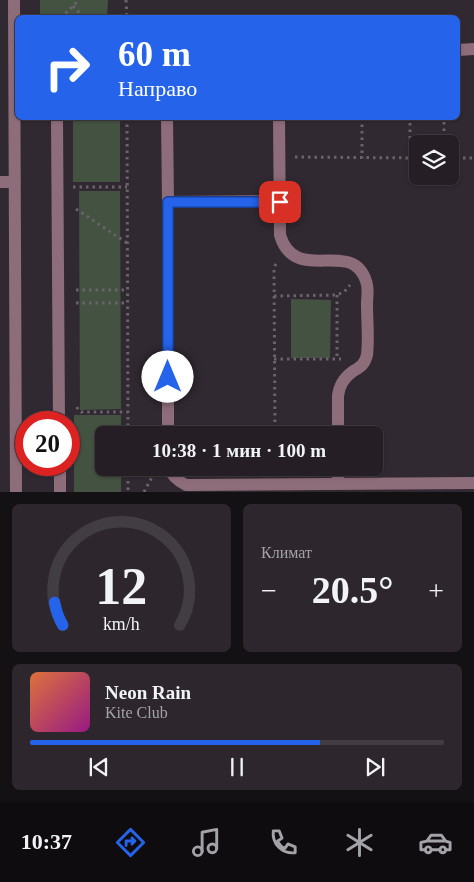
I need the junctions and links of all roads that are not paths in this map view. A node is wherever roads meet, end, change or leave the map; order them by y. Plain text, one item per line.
1 (14, 0) edge
2 (15, 28) edge
3 (460, 50) edge
4 (474, 50) edge
5 (15, 120) edge
6 (57, 120) edge
7 (167, 120) edge
8 (279, 120) edge
9 (0, 182) edge
10 (15, 182) junction
11 (168, 202) junction
12 (280, 202) junction
13 (59, 411) edge
14 (168, 426) edge
15 (338, 426) edge
16 (60, 476) edge
17 (174, 476) edge
18 (338, 476) edge
19 (474, 483) edge
20 (338, 484) junction
21 (441, 488) edge
22 (16, 492) edge
23 (60, 492) edge

1 - 2 street
3 - 4 street
5 - 10 street
6 - 13 street
7 - 11 street
8 - 12 street
9 - 10 street
10 - 22 street
11 - 12 street
11 - 14 street
12 - 15 street
16 - 23 street
17 - 20 street
18 - 20 street
19 - 21 street
20 - 21 street

